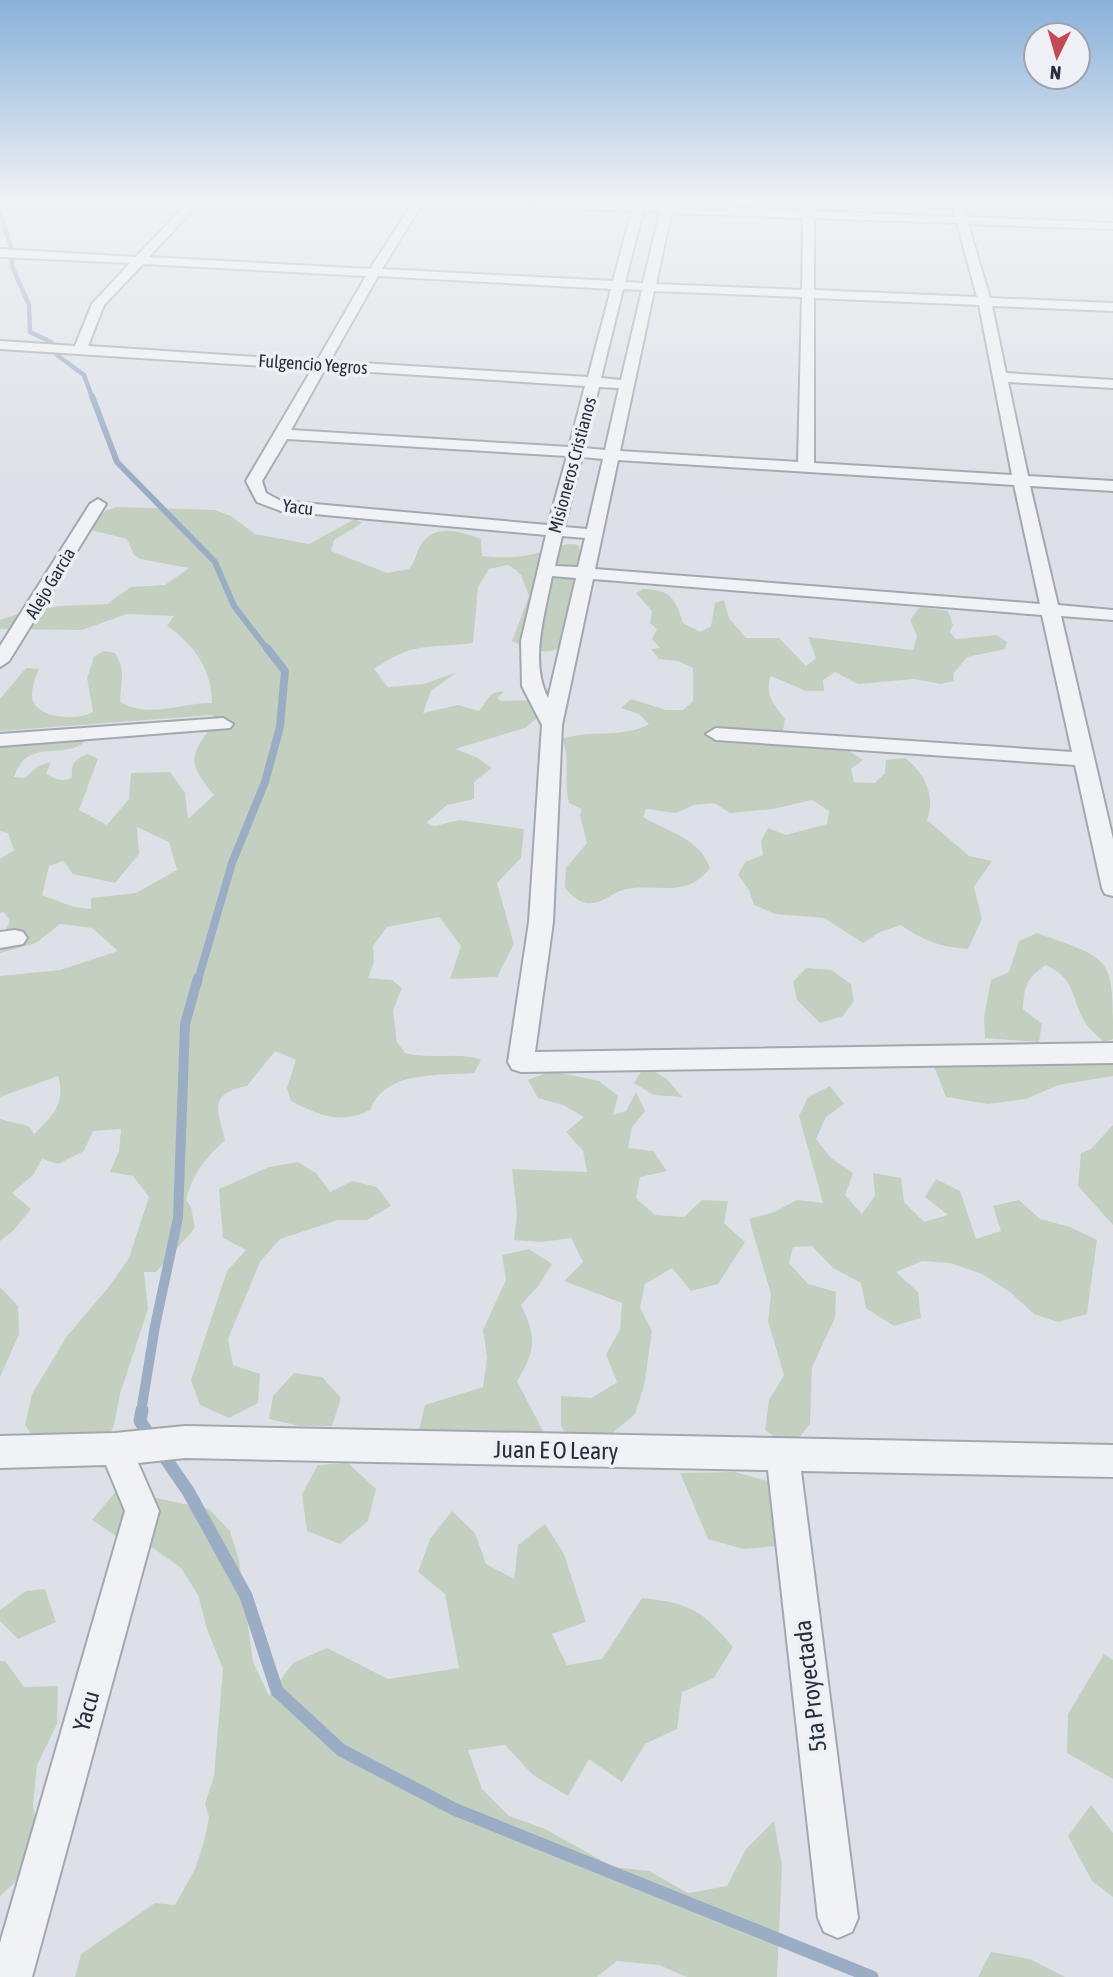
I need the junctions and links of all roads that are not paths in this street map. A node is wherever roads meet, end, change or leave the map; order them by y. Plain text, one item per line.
1 (105, 296) edge
2 (358, 296) edge
3 (613, 296) edge
4 (646, 296) edge
5 (808, 296) edge
6 (858, 296) edge
7 (983, 296) edge
8 (985, 302) junction
9 (1113, 307) edge
10 (0, 345) edge
11 (73, 349) junction
12 (319, 365) junction
13 (1002, 377) junction
14 (594, 382) junction
15 (626, 384) junction
16 (1113, 384) edge
17 (283, 435) junction
18 (575, 453) junction
19 (610, 454) junction
20 (806, 465) junction
21 (1021, 480) junction
22 (1113, 485) edge
23 (98, 504) dead end
24 (555, 530) junction
25 (592, 534) junction
26 (545, 570) junction
27 (583, 575) junction
28 (1050, 610) junction
29 (1113, 615) edge
30 (9, 634) edge
31 (0, 661) edge
32 (223, 724) dead end
33 (552, 725) junction
34 (716, 734) dead end
35 (0, 740) edge
36 (1084, 759) junction
37 (1113, 888) edge
38 (1113, 1053) edge
39 (125, 1447) junction
40 (0, 1452) edge
41 (783, 1454) junction
42 (1113, 1461) edge
43 (838, 1918) dead end
44 (11, 1977) edge

1 - 11 street
2 - 12 street, Yacu
3 - 14 street, Misioneros Cristianos
4 - 15 street, Misioneros Cristianos
5 - 20 street
6 - 8 street
7 - 8 street
8 - 9 street
8 - 13 street
10 - 11 street, Fulgencio Yegros
11 - 12 street, Fulgencio Yegros
12 - 14 street, Fulgencio Yegros
12 - 17 street, Yacu
13 - 16 street
13 - 21 street
14 - 15 street, Fulgencio Yegros
14 - 18 street, Misioneros Cristianos
15 - 19 street, Misioneros Cristianos
17 - 18 street
17 - 24 street, Yacu
18 - 19 street
18 - 24 street, Misioneros Cristianos
19 - 20 street
19 - 25 street, Misioneros Cristianos
20 - 21 street
21 - 22 street
21 - 28 street
23 - 30 street, Alejo Garcia
24 - 25 street, Yacu
24 - 26 street, Misioneros Cristianos
25 - 27 street, Misioneros Cristianos
26 - 27 street
26 - 33 street, Misioneros Cristianos
27 - 28 street
27 - 33 street, Misioneros Cristianos
28 - 29 street
28 - 36 street
30 - 31 street, Alejo Garcia
32 - 35 street
33 - 38 street, Misioneros Cristianos
34 - 36 street
36 - 37 street
39 - 40 street, Juan E O Leary
39 - 41 street, Juan E O Leary
39 - 44 street, Yacu
41 - 42 street, Juan E O Leary
41 - 43 street, 5ta Proyectada

